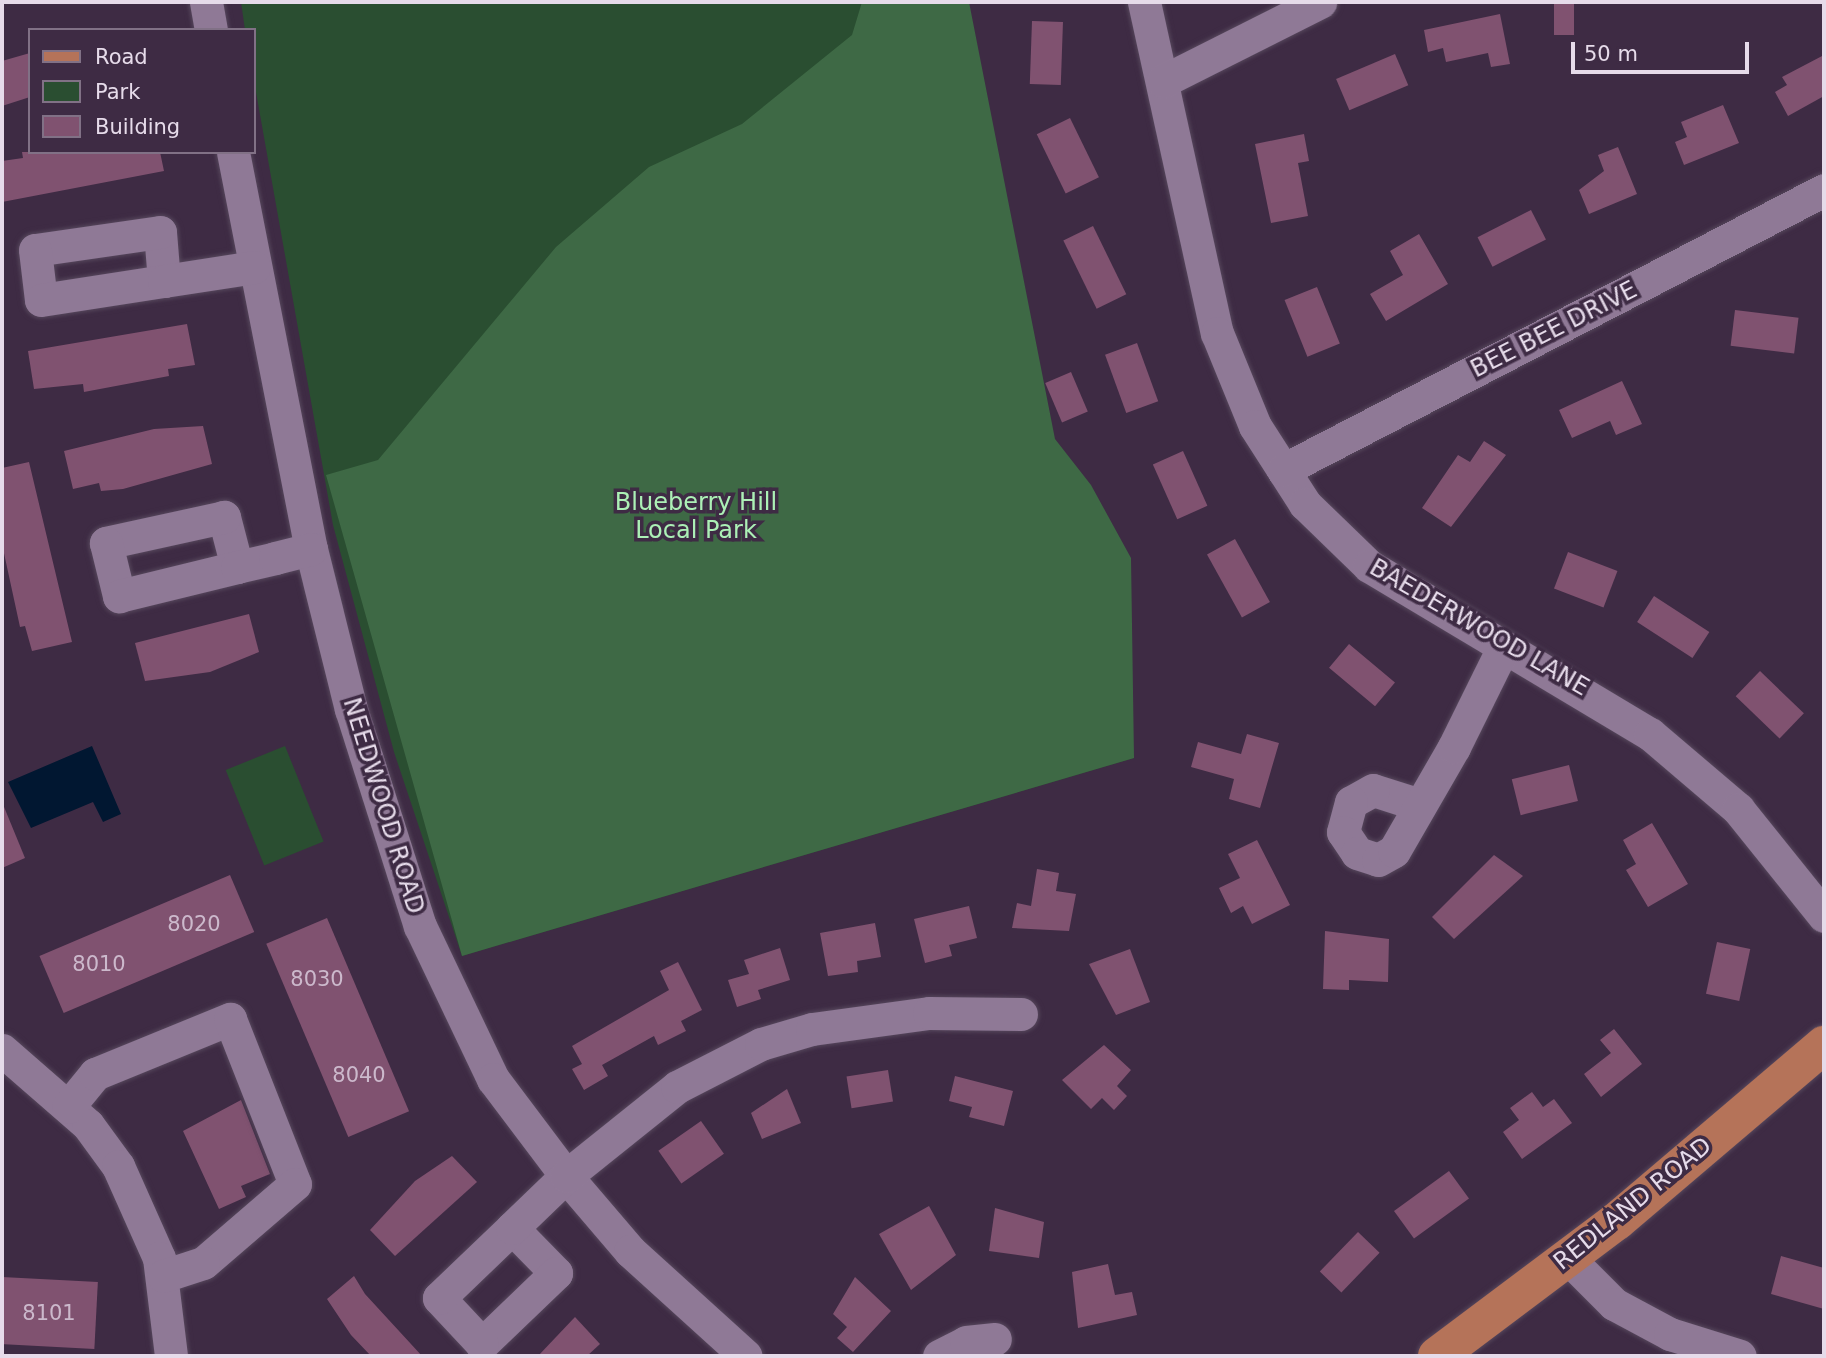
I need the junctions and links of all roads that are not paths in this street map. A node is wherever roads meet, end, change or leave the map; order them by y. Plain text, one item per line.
1 (206, 2) edge
2 (1144, 2) edge
3 (1320, 2) edge
4 (211, 28) edge
5 (1163, 81) junction
6 (233, 154) edge
7 (1824, 192) edge
8 (254, 267) junction
9 (164, 281) dead end
10 (1283, 470) junction
11 (311, 549) junction
12 (237, 567) dead end
13 (1503, 648) junction
14 (1420, 805) dead end
15 (1824, 916) edge
16 (1021, 1014) dead end
17 (1824, 1045) edge
18 (2, 1050) edge
19 (68, 1107) junction
20 (566, 1176) junction
21 (512, 1228) dead end
22 (1568, 1258) junction
23 (163, 1276) junction
24 (995, 1339) dead end
25 (171, 1356) edge
26 (746, 1356) edge
27 (939, 1356) edge
28 (1437, 1356) edge
29 (1740, 1356) edge

1 - 4 street
2 - 5 street, BAEDERWOOD LANE
3 - 5 street
5 - 10 street, BAEDERWOOD LANE
6 - 8 street, NEEDWOOD ROAD
7 - 10 street, BEE BEE DRIVE
8 - 9 street
8 - 11 street, NEEDWOOD ROAD
10 - 13 street, BAEDERWOOD LANE
11 - 12 street
11 - 20 street, NEEDWOOD ROAD
13 - 14 street
13 - 15 street, BAEDERWOOD LANE
16 - 20 street
17 - 22 main road, REDLAND ROAD
18 - 19 street
19 - 23 street
19 - 23 street
20 - 21 street
20 - 26 street, NEEDWOOD ROAD
22 - 28 main road, REDLAND ROAD
22 - 29 street
23 - 25 street
24 - 27 street

